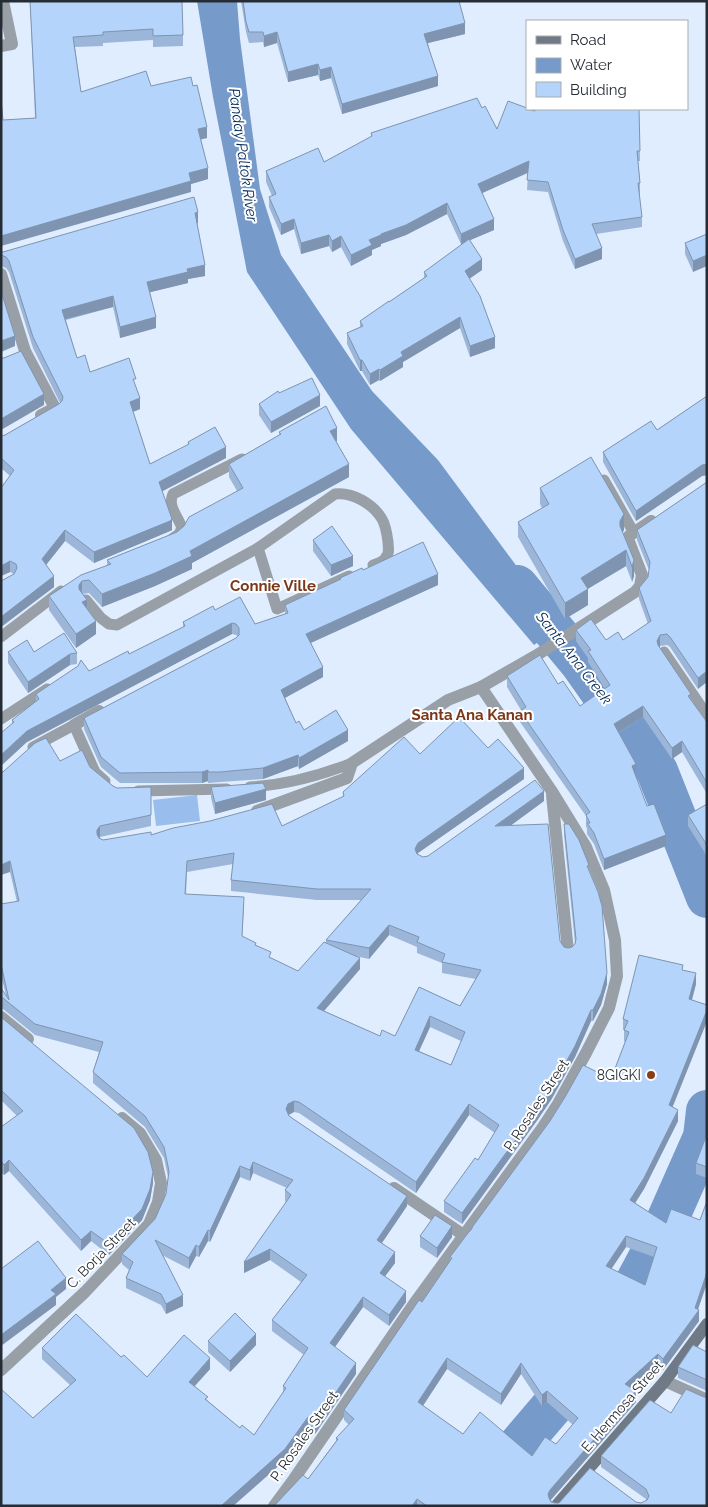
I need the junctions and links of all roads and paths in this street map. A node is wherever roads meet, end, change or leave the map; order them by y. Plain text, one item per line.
1 (3, 1) edge
2 (1, 46) edge
3 (1, 274) edge
4 (32, 420) edge
5 (254, 452) edge
6 (601, 474) edge
7 (658, 516) edge
8 (634, 532) junction
9 (158, 544) edge
10 (258, 548) junction
11 (73, 582) edge
12 (86, 600) edge
13 (1, 637) edge
14 (664, 652) edge
15 (59, 681) edge
16 (482, 687) junction
17 (108, 707) edge
18 (707, 715) edge
19 (1, 719) edge
20 (74, 725) junction
21 (22, 756) edge
22 (352, 763) junction
23 (552, 790) junction
24 (246, 814) edge
25 (568, 951) edge
26 (1, 1017) edge
27 (34, 1045) edge
28 (111, 1110) edge
29 (385, 1182) edge
30 (465, 1236) junction
31 (707, 1324) edge
32 (1, 1370) edge
33 (665, 1380) junction
34 (707, 1400) edge
35 (274, 1506) edge
36 (556, 1506) edge

1 - 2 street
3 - 4 street
5 - 9 lane
6 - 8 lane
7 - 8 street
8 - 16 street
10 - 10 lane
10 - 12 lane
11 - 13 lane
14 - 18 lane
15 - 19 lane
16 - 22 street
16 - 23 street, P. Rosales Street
17 - 20 street
20 - 21 lane
20 - 22 lane
22 - 24 street
23 - 25 street
23 - 30 street, P. Rosales Street
26 - 27 street
28 - 32 street, C. Borja Street
29 - 30 street
30 - 35 street, P. Rosales Street
31 - 33 street, E. Hermosa Street
33 - 34 street
33 - 36 street, E. Hermosa Street

